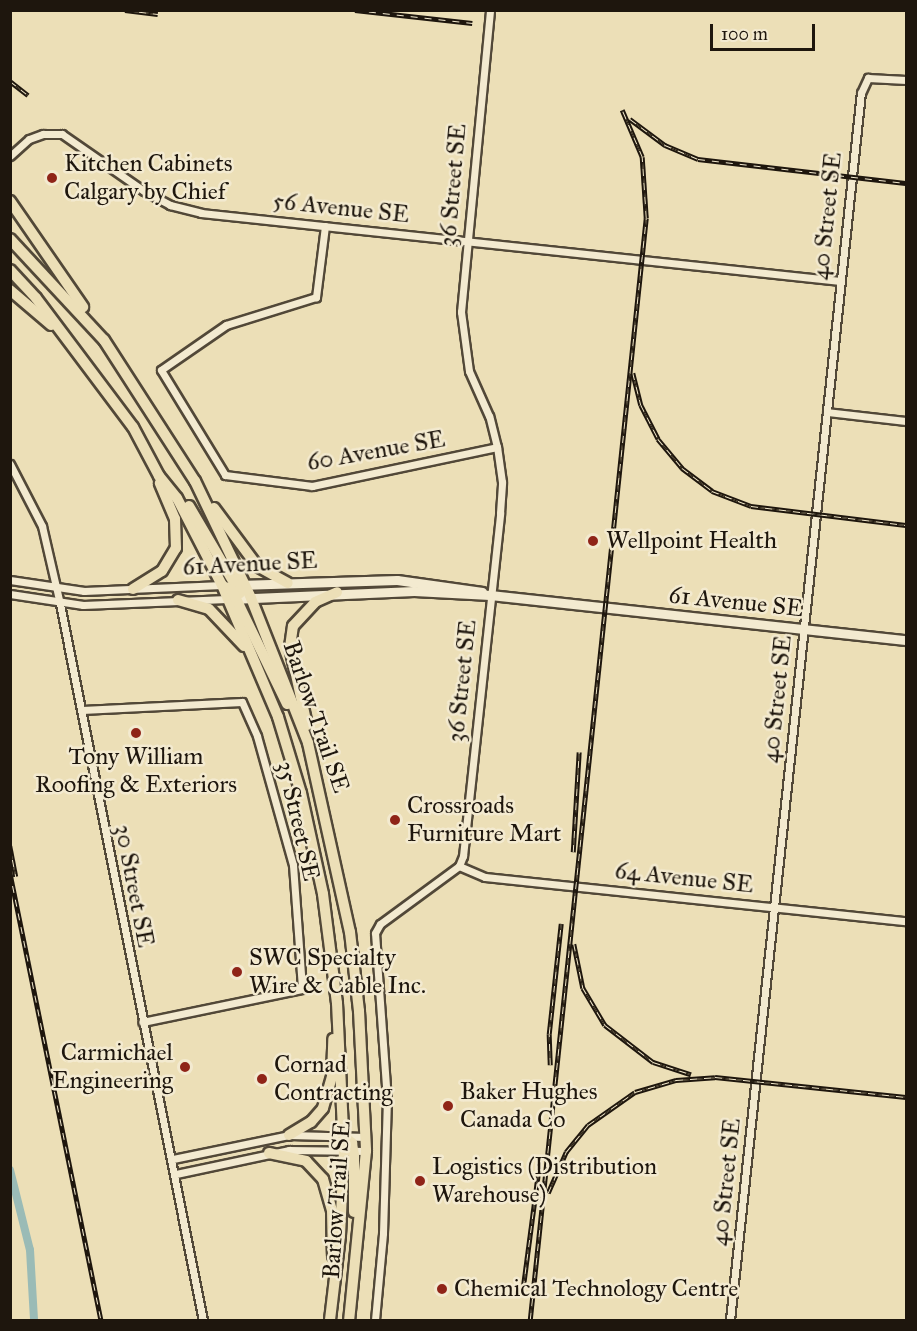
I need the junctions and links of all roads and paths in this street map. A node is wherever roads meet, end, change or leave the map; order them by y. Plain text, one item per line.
1 (490, 10) edge
2 (906, 80) edge
3 (10, 156) edge
4 (10, 201) edge
5 (325, 226) junction
6 (10, 239) edge
7 (468, 240) junction
8 (10, 270) edge
9 (840, 281) junction
10 (10, 290) edge
11 (67, 338) junction
12 (104, 340) junction
13 (827, 412) junction
14 (906, 421) edge
15 (497, 447) junction
16 (10, 464) edge
17 (159, 476) junction
18 (195, 481) junction
19 (177, 498) junction
20 (10, 580) edge
21 (288, 583) junction
22 (222, 585) junction
23 (240, 585) junction
24 (56, 588) junction
25 (133, 590) junction
26 (336, 592) junction
27 (10, 594) edge
28 (490, 594) junction
29 (251, 598) junction
30 (231, 599) junction
31 (178, 600) junction
32 (60, 604) junction
33 (804, 629) junction
34 (906, 640) edge
35 (257, 662) junction
36 (82, 710) junction
37 (297, 716) junction
38 (308, 743) junction
39 (459, 866) junction
40 (776, 908) junction
41 (906, 921) edge
42 (337, 1003) junction
43 (142, 1022) junction
44 (288, 1135) junction
45 (344, 1136) junction
46 (366, 1137) junction
47 (349, 1151) junction
48 (366, 1151) junction
49 (269, 1153) junction
50 (173, 1159) junction
51 (176, 1174) junction
52 (356, 1249) junction
53 (335, 1277) junction
54 (203, 1320) edge
55 (330, 1320) edge
56 (349, 1320) edge
57 (375, 1320) edge
58 (730, 1320) edge

1 - 7 street, 36 Street SE
2 - 9 street, 40 Street SE
3 - 5 street, 56 Avenue SE
4 - 12 main road
5 - 7 street, 56 Avenue SE
5 - 15 street, 60 Avenue SE
6 - 12 main road, Barlow Trail SE
7 - 9 street, 56 Avenue SE
7 - 15 street, 36 Street SE
8 - 11 main road, Barlow Trail SE
9 - 13 street, 40 Street SE
10 - 11 main road
11 - 17 main road, Barlow Trail SE
12 - 18 main road, Barlow Trail SE
13 - 14 street
13 - 33 street, 40 Street SE
15 - 28 street, 36 Street SE
16 - 24 street, 30 Street SE
17 - 19 main road, Barlow Trail SE
17 - 25 main road
18 - 21 main road
18 - 23 main road, Barlow Trail SE
19 - 22 main road, Barlow Trail SE
19 - 23 main road
20 - 24 street, 61 Avenue SE
21 - 23 street, 61 Avenue SE
21 - 28 street, 61 Avenue SE
22 - 23 street, 61 Avenue SE
22 - 25 street, 61 Avenue SE
22 - 30 main road, Barlow Trail SE
23 - 29 main road, Barlow Trail SE
24 - 25 street, 61 Avenue SE
24 - 32 street, 30 Street SE
26 - 28 street, 61 Avenue SE
26 - 29 street, 61 Avenue SE
26 - 38 main road
27 - 32 street, 61 Avenue SE
28 - 33 street, 61 Avenue SE
28 - 39 street, 36 Street SE
29 - 30 street, 61 Avenue SE
29 - 37 main road, Barlow Trail SE
30 - 31 street, 61 Avenue SE
30 - 35 main road, Barlow Trail SE
30 - 37 main road
31 - 32 street, 61 Avenue SE
31 - 35 main road
32 - 36 street, 30 Street SE
33 - 34 street, 61 Avenue SE
33 - 40 street, 40 Street SE
35 - 42 main road, Barlow Trail SE
36 - 43 street, 30 Street SE
36 - 43 street, 35 Street SE
37 - 38 main road, Barlow Trail SE
38 - 46 main road, Barlow Trail SE
39 - 40 street, 64 Avenue SE
39 - 57 street
40 - 41 street, 64 Avenue SE
40 - 58 street, 40 Street SE
42 - 44 main road
42 - 45 main road, Barlow Trail SE
43 - 50 street, 30 Street SE
44 - 45 street
44 - 50 street
45 - 46 street
45 - 47 main road, Barlow Trail SE
46 - 48 main road, Barlow Trail SE
47 - 48 street
47 - 49 street
47 - 52 main road
47 - 53 main road, Barlow Trail SE
48 - 52 main road, Barlow Trail SE
49 - 51 street
49 - 53 main road
50 - 51 street, 30 Street SE
51 - 54 street, 30 Street SE
52 - 56 main road, Barlow Trail SE
53 - 55 main road, Barlow Trail SE

